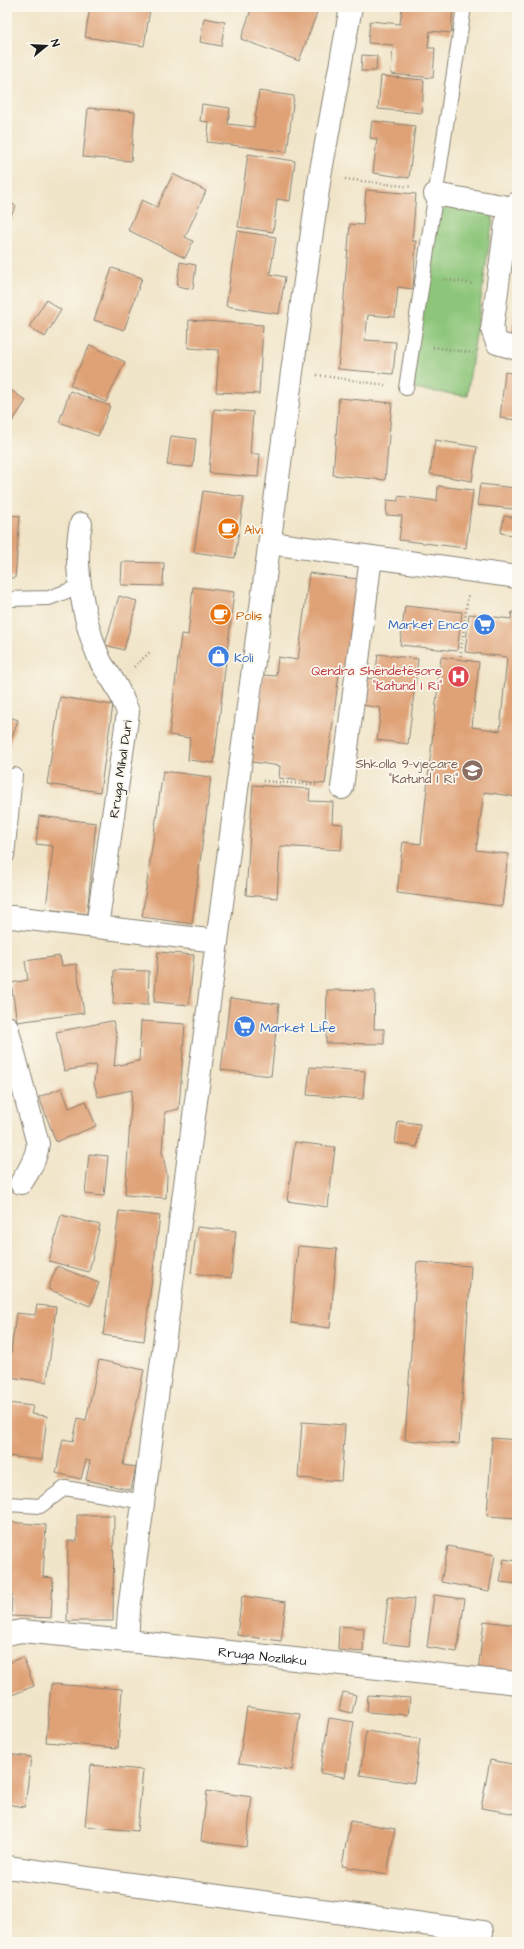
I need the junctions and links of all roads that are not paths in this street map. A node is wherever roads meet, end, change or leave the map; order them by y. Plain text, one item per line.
1 (351, 7) edge
2 (464, 7) edge
3 (436, 192) junction
4 (515, 205) edge
5 (517, 349) edge
6 (406, 388) road end
7 (81, 524) dead end
8 (270, 543) junction
9 (371, 557) junction
10 (517, 577) edge
11 (81, 586) junction
12 (7, 599) edge
13 (15, 775) dead end
14 (342, 788) road end
15 (7, 856) edge
16 (7, 918) edge
17 (97, 927) junction
18 (217, 942) junction
19 (7, 1027) edge
20 (21, 1183) dead end
21 (144, 1502) junction
22 (7, 1504) edge
23 (7, 1634) edge
24 (127, 1641) junction
25 (517, 1683) edge
26 (7, 1867) edge
27 (482, 1932) dead end

1 - 8 street
2 - 3 lane
3 - 4 street
3 - 6 lane
4 - 5 street
7 - 11 street, Rruga Mihal Duri
8 - 9 street
8 - 18 street
9 - 10 street
9 - 14 street
11 - 12 lane
11 - 17 street, Rruga Mihal Duri
13 - 15 lane
16 - 17 street
17 - 18 street
18 - 21 street
19 - 20 street
21 - 22 lane
21 - 24 street
23 - 24 street, Rruga Nozllaku
24 - 25 street, Rruga Nozllaku
26 - 27 street

